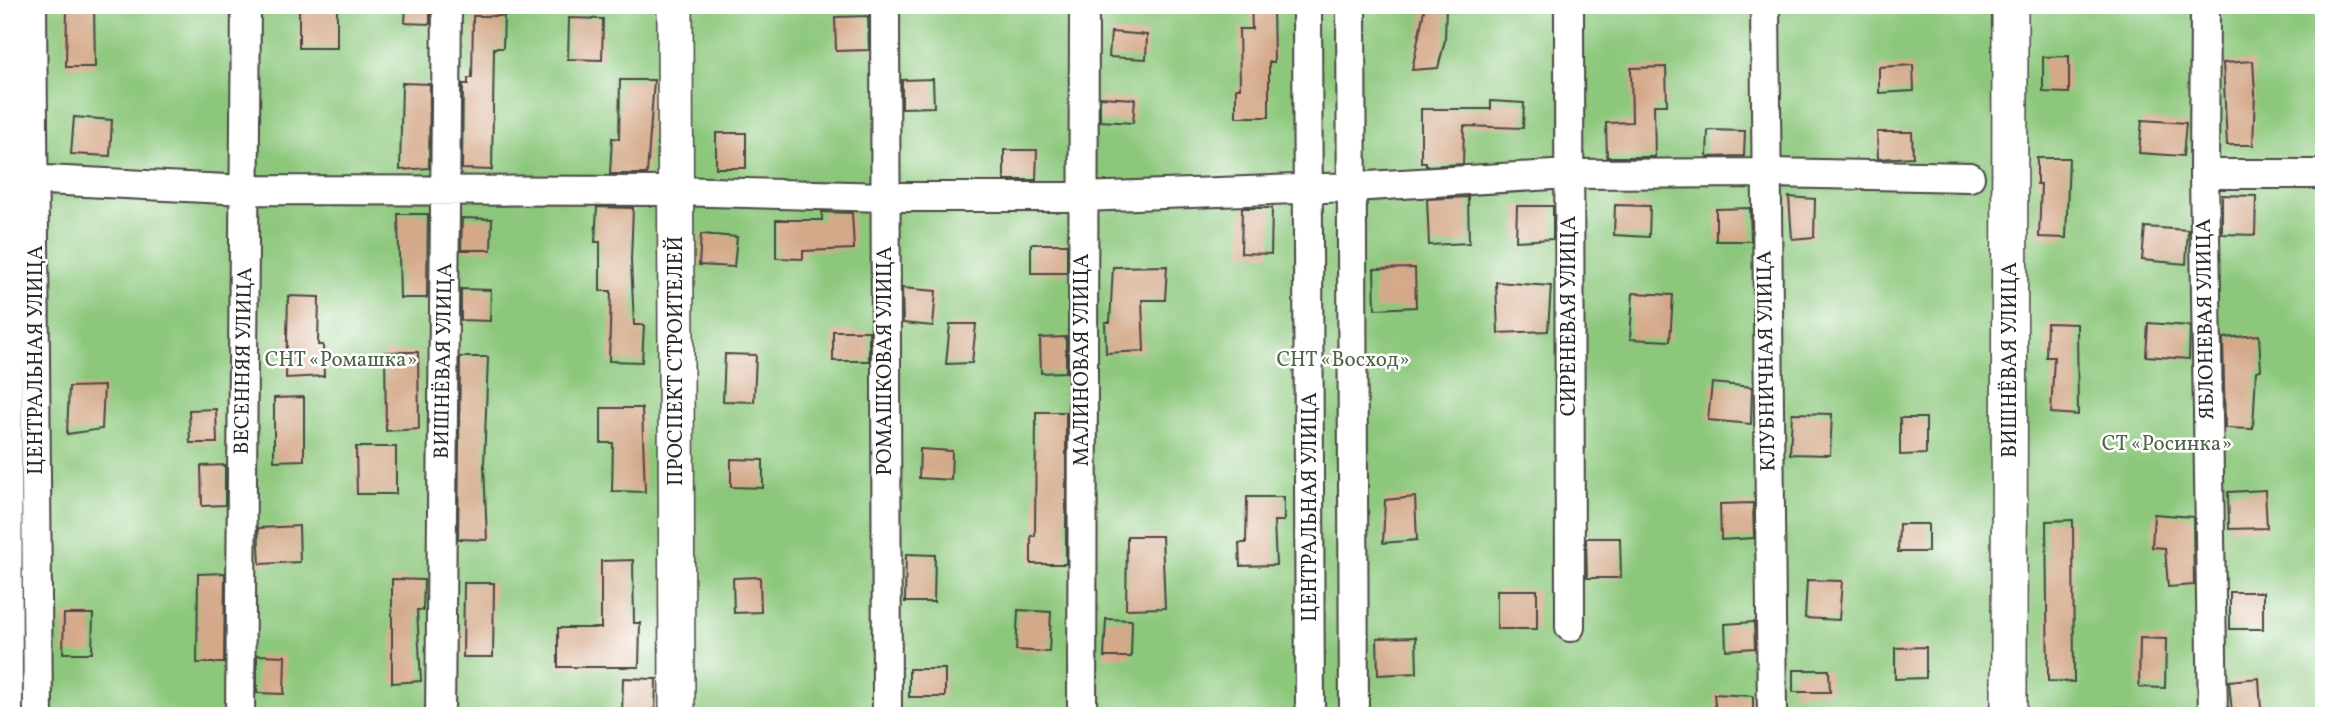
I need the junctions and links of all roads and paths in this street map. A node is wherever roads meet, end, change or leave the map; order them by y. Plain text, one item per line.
1 (6, 5) edge
2 (32, 5) edge
3 (246, 5) edge
4 (447, 5) edge
5 (675, 5) edge
6 (885, 5) edge
7 (1084, 5) edge
8 (1307, 5) edge
9 (1351, 5) edge
10 (1569, 5) edge
11 (1765, 5) edge
12 (2010, 5) edge
13 (2204, 5) edge
14 (1765, 173) junction
15 (1569, 174) junction
16 (2204, 174) junction
17 (2324, 174) edge
18 (1970, 177) dead end
19 (16, 178) edge
20 (1352, 187) junction
21 (1309, 188) junction
22 (246, 190) junction
23 (447, 190) junction
24 (675, 191) junction
25 (885, 197) junction
26 (1082, 197) junction
27 (1570, 627) dead end
28 (8, 716) edge
29 (38, 716) edge
30 (240, 716) edge
31 (440, 716) edge
32 (677, 716) edge
33 (887, 716) edge
34 (1082, 716) edge
35 (1310, 716) edge
36 (1354, 716) edge
37 (1772, 716) edge
38 (2010, 716) edge
39 (2213, 716) edge

1 - 19 street, ЦЕНТРАЛЬНАЯ УЛИЦА
2 - 19 street, ЦЕНТРАЛЬНАЯ УЛИЦА
3 - 22 street, ВЕСЕННЯЯ УЛИЦА
4 - 23 street, ВИШНЁВАЯ УЛИЦА
5 - 24 street, ПРОСПЕКТ СТРОИТЕЛЕЙ
6 - 25 street, РОМАШКОВАЯ УЛИЦА
7 - 26 street, МАЛИНОВАЯ УЛИЦА
8 - 21 street, ЦЕНТРАЛЬНАЯ УЛИЦА
9 - 20 street, ЦЕНТРАЛЬНАЯ УЛИЦА
10 - 15 street, СИРЕНЕВАЯ УЛИЦА
11 - 14 street, КЛУБНИЧНАЯ УЛИЦА
12 - 38 street, ВИШНЁВАЯ УЛИЦА
13 - 16 street, ЯБЛОНЕВАЯ УЛИЦА
14 - 15 street
14 - 18 street
14 - 37 street, КЛУБНИЧНАЯ УЛИЦА
15 - 20 street
15 - 27 street, СИРЕНЕВАЯ УЛИЦА
16 - 17 street
16 - 39 street, ЯБЛОНЕВАЯ УЛИЦА
19 - 22 street
19 - 28 street, ЦЕНТРАЛЬНАЯ УЛИЦА
19 - 29 street, ЦЕНТРАЛЬНАЯ УЛИЦА
20 - 21 street
20 - 36 street, ЦЕНТРАЛЬНАЯ УЛИЦА
21 - 26 street
21 - 35 street, ЦЕНТРАЛЬНАЯ УЛИЦА
22 - 23 street
22 - 30 street, ВЕСЕННЯЯ УЛИЦА
23 - 24 street
23 - 31 street, ВИШНЁВАЯ УЛИЦА
24 - 25 street
24 - 32 street, ПРОСПЕКТ СТРОИТЕЛЕЙ
25 - 26 street
25 - 33 street, РОМАШКОВАЯ УЛИЦА
26 - 34 street, МАЛИНОВАЯ УЛИЦА

